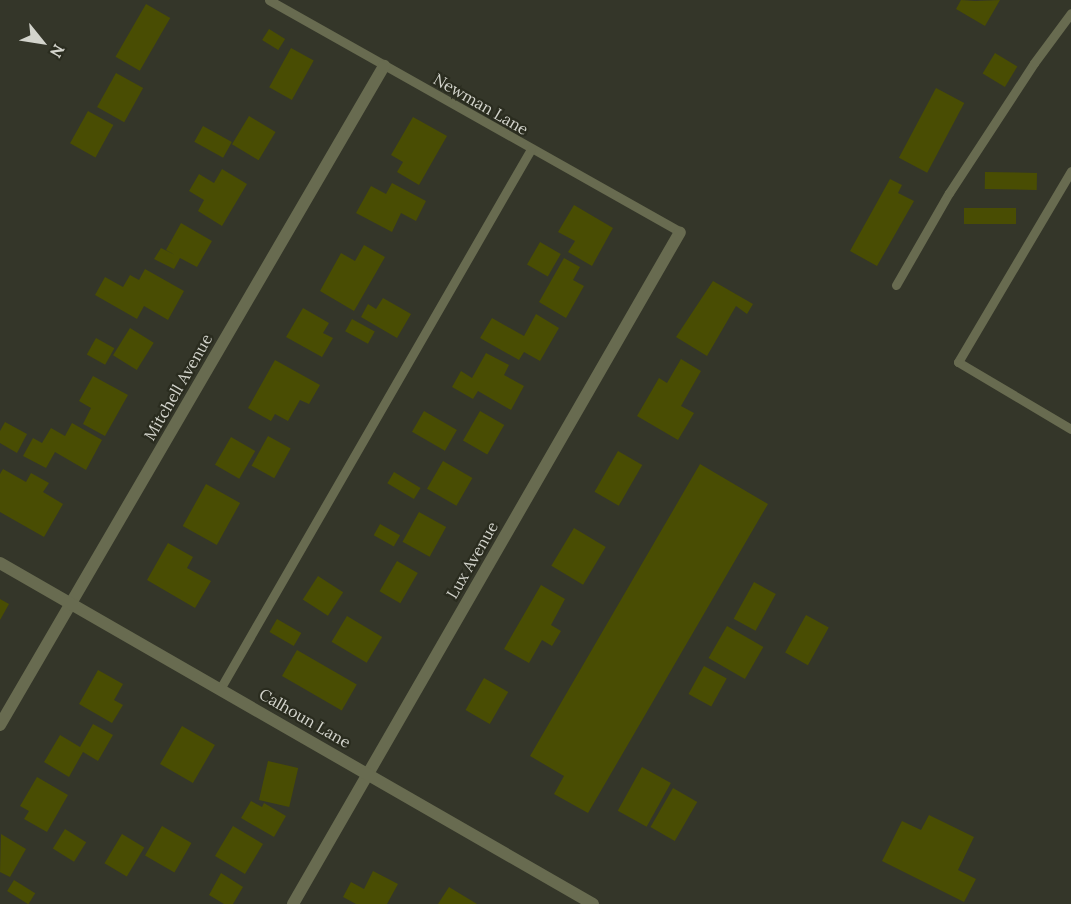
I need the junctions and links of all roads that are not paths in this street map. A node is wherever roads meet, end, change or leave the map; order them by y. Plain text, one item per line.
1 (269, 0) edge
2 (1071, 13) edge
3 (384, 66) junction
4 (531, 149) junction
5 (1071, 171) edge
6 (680, 232) joint
7 (896, 285) dead end
8 (1070, 426) edge
9 (0, 563) edge
10 (70, 604) junction
11 (220, 689) junction
12 (0, 725) edge
13 (369, 773) junction
14 (293, 904) edge
15 (593, 904) edge

1 - 3 lane, Newman Lane
2 - 7 lane
3 - 4 lane, Newman Lane
3 - 10 street, Mitchell Avenue
4 - 6 lane, Newman Lane
4 - 11 lane
5 - 8 lane
6 - 13 street, Lux Avenue
9 - 10 street, Calhoun Lane
10 - 11 street, Calhoun Lane
10 - 12 street, Mitchell Avenue
11 - 13 street, Calhoun Lane
13 - 14 street, Lux Avenue
13 - 15 street, Calhoun Lane

